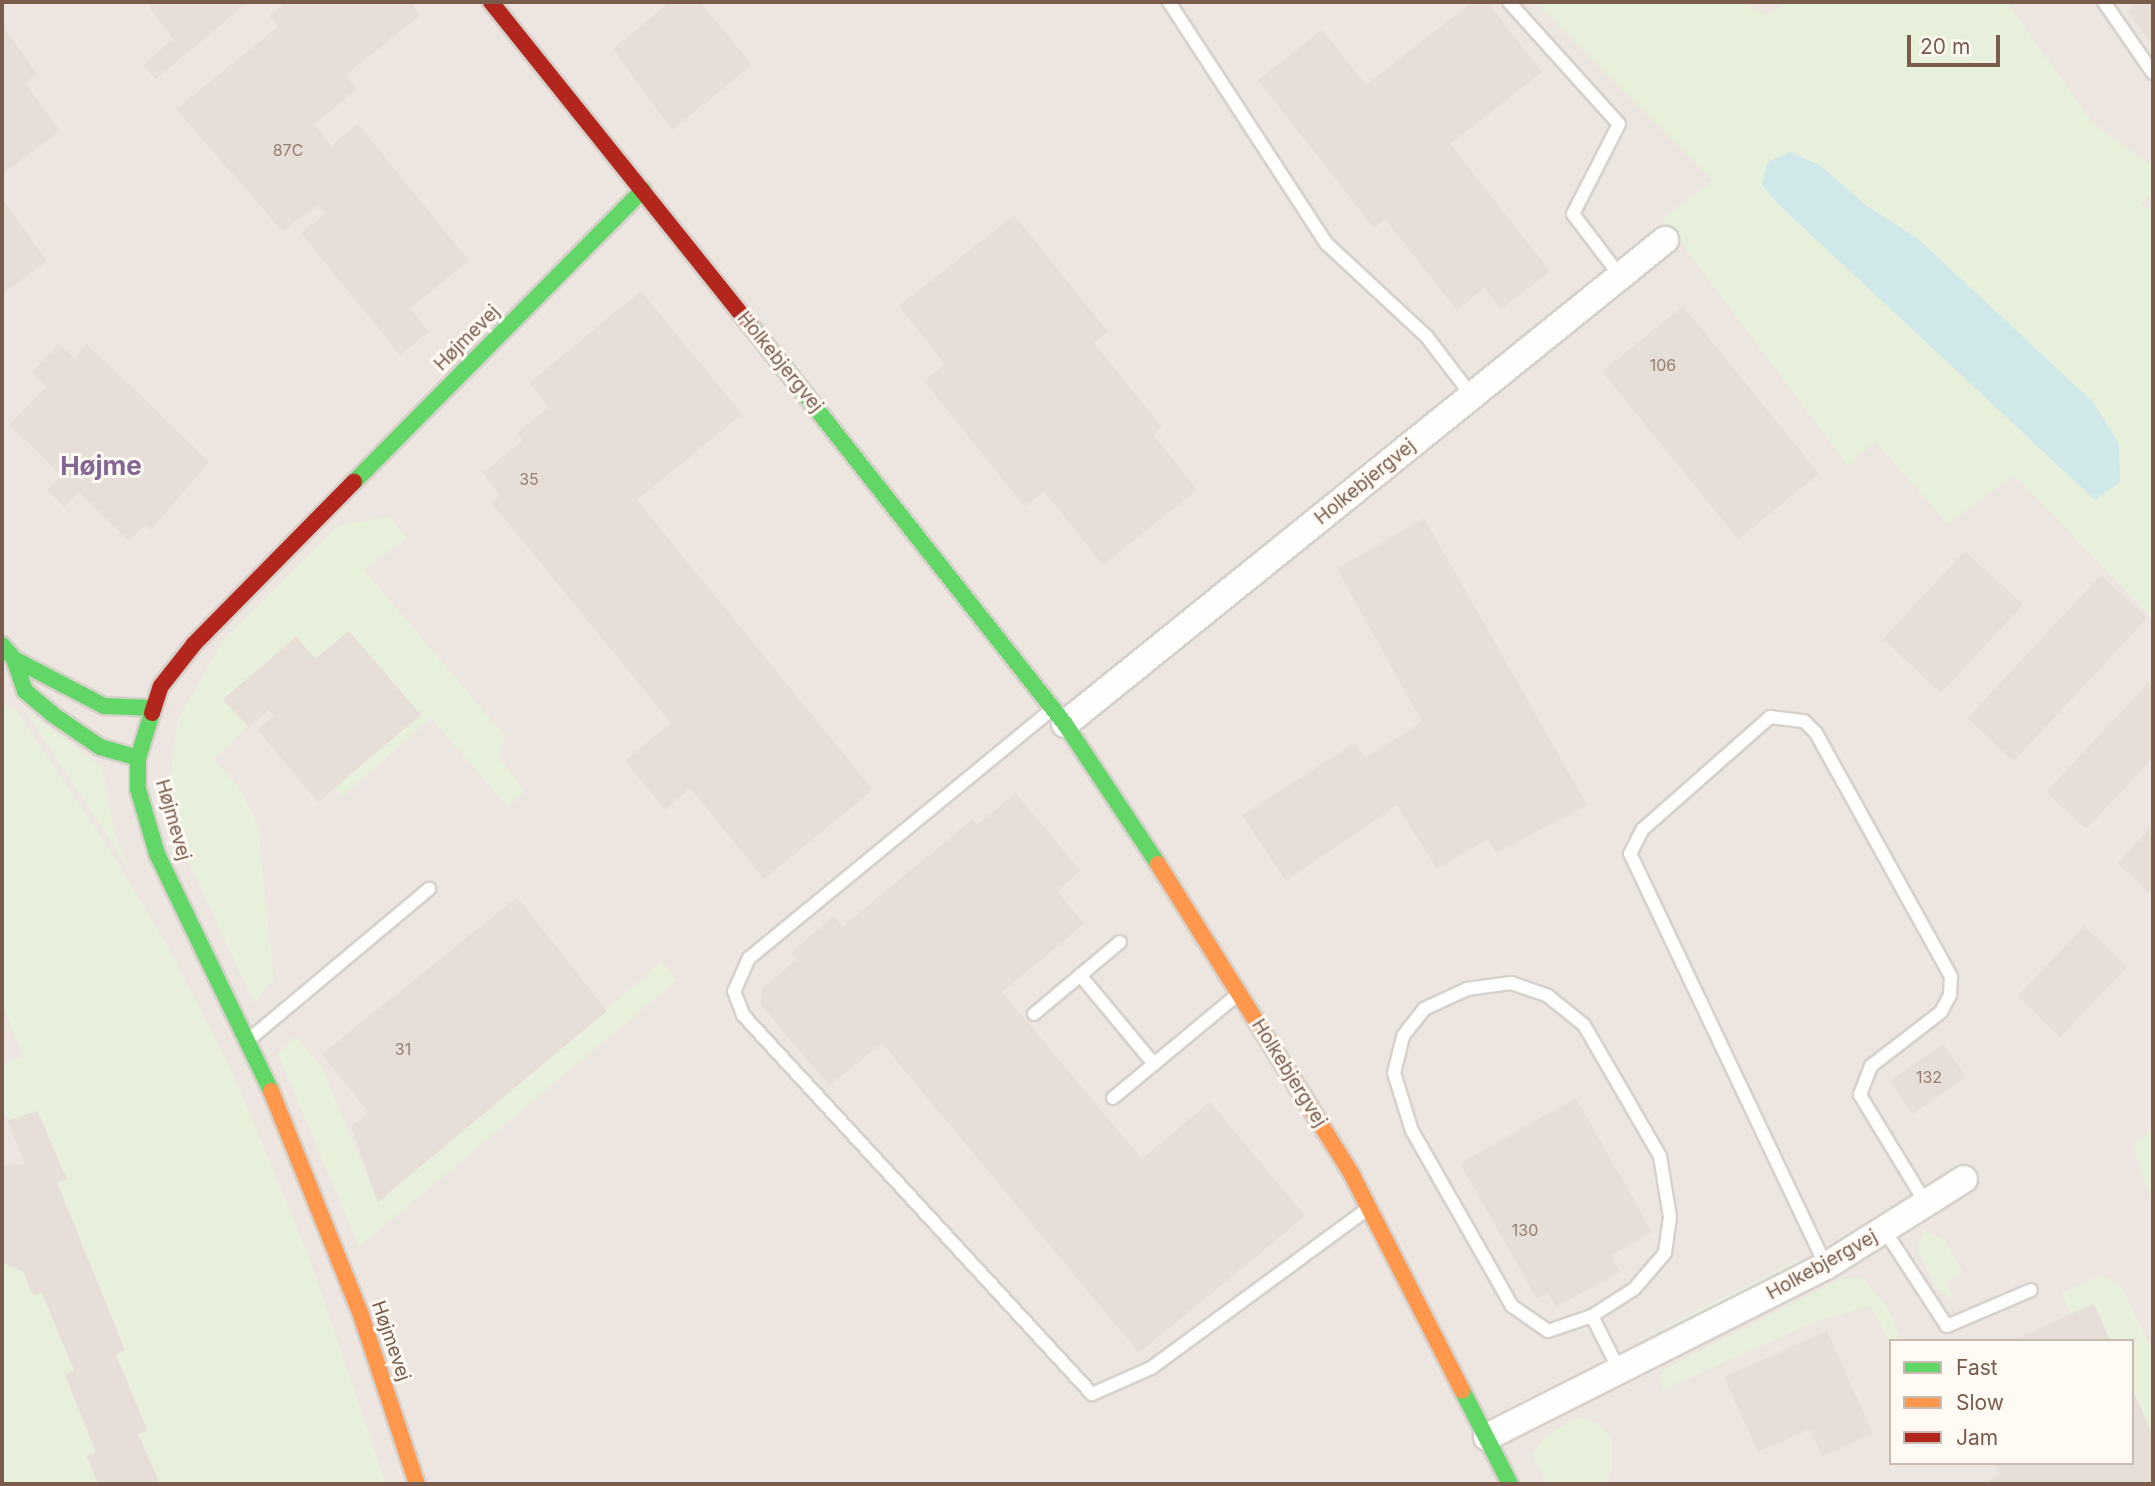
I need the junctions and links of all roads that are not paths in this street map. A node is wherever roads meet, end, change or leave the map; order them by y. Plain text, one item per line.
1 (491, 2) edge
2 (1169, 2) edge
3 (1509, 2) edge
4 (2104, 2) edge
5 (2153, 73) edge
6 (643, 190) junction
7 (1665, 240) dead end
8 (1620, 276) junction
9 (1472, 396) junction
10 (2, 645) edge
11 (8, 664) edge
12 (154, 708) junction
13 (1059, 717) junction
14 (138, 758) junction
15 (429, 889) dead end
16 (1119, 942) dead end
17 (1080, 975) junction
18 (1240, 992) junction
19 (1034, 1014) dead end
20 (249, 1040) junction
21 (1154, 1064) junction
22 (1113, 1098) dead end
23 (1964, 1178) dead end
24 (1927, 1205) junction
25 (1369, 1208) junction
26 (1885, 1231) junction
27 (1826, 1266) junction
28 (2031, 1290) dead end
29 (1592, 1316) junction
30 (1619, 1370) junction
31 (1487, 1437) junction
32 (417, 1484) edge
33 (1510, 1484) edge

1 - 6 street, Holkebjergvej
2 - 9 lane
3 - 8 lane
4 - 5 lane
6 - 12 street, Højmevej
6 - 13 street, Holkebjergvej
7 - 8 street, Holkebjergvej
8 - 9 street, Holkebjergvej
9 - 13 street, Holkebjergvej
10 - 11 street
11 - 12 street
11 - 14 street
12 - 14 street, Højmevej
13 - 18 street, Holkebjergvej
13 - 25 lane
14 - 20 street, Højmevej
15 - 20 lane
16 - 17 lane
17 - 19 lane
17 - 21 lane
18 - 21 lane
18 - 25 street, Holkebjergvej
20 - 32 street, Højmevej
21 - 22 lane
23 - 24 street, Holkebjergvej
24 - 26 street, Holkebjergvej
24 - 27 lane
25 - 31 street, Holkebjergvej
26 - 27 street, Holkebjergvej
26 - 28 lane
27 - 30 street, Holkebjergvej
29 - 29 lane
29 - 30 lane
30 - 31 street, Holkebjergvej
31 - 33 street, Holkebjergvej

